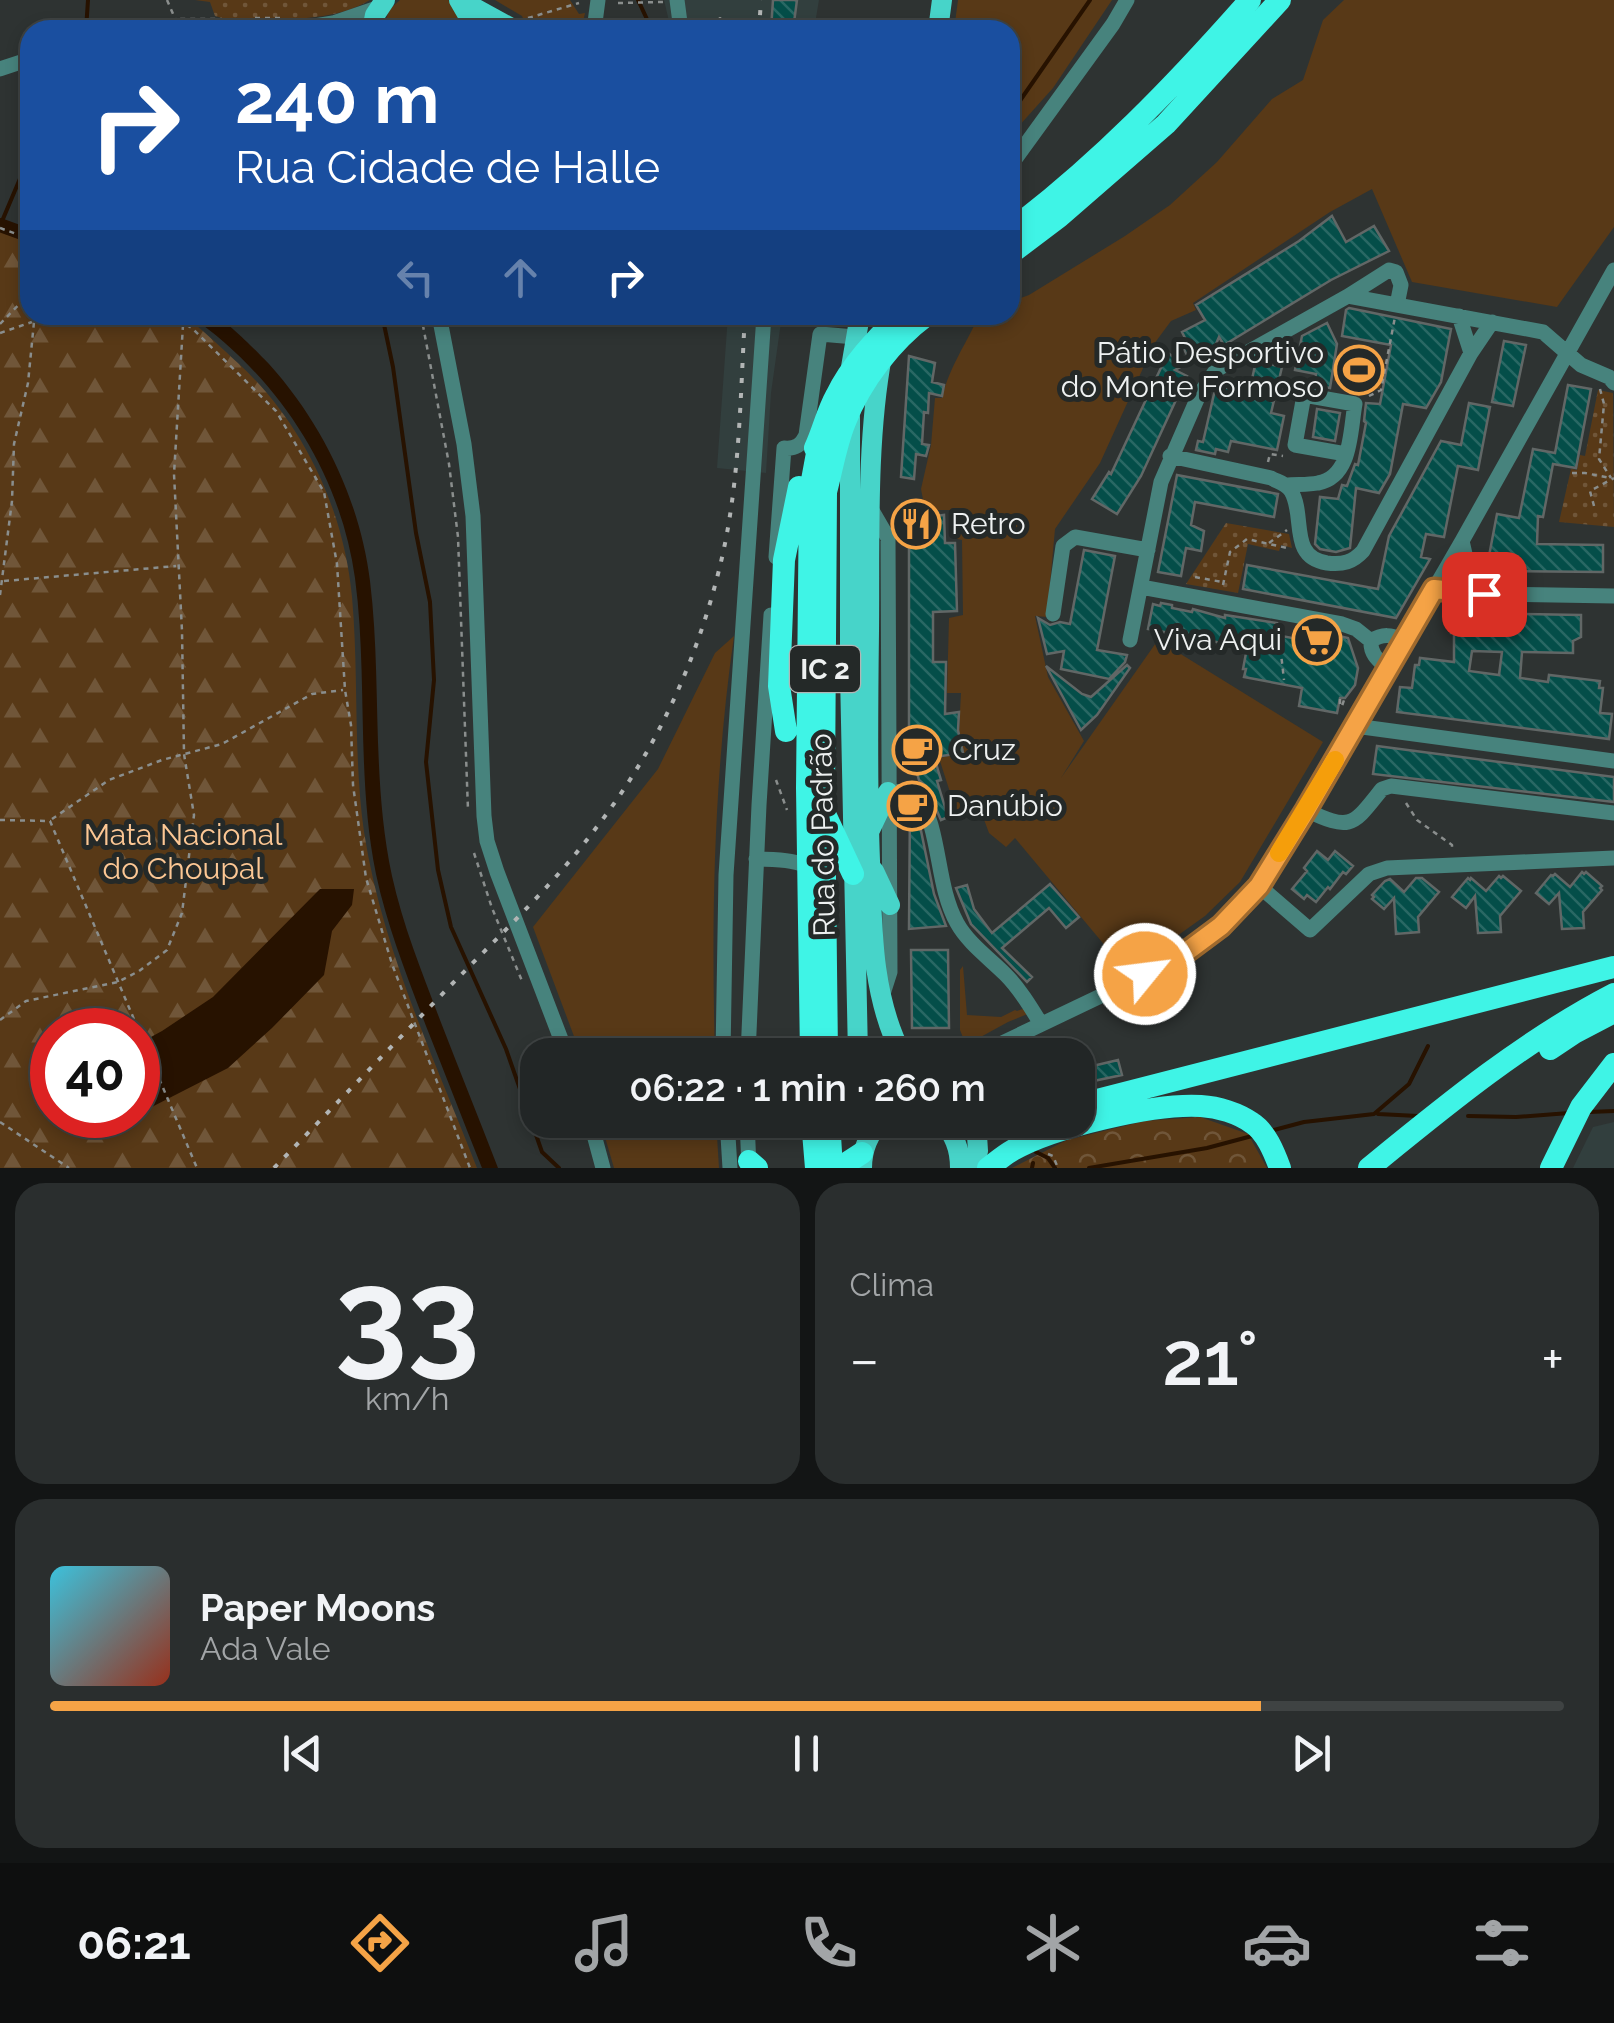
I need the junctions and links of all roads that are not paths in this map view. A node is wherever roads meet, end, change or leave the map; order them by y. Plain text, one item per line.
1 (459, 0) edge
2 (1128, 0) edge
3 (1250, 0) edge
4 (1280, 0) edge
5 (382, 4) edge
6 (341, 20) edge
7 (506, 20) edge
8 (1020, 152) edge
9 (1054, 210) junction
10 (1020, 227) edge
11 (1020, 244) edge
12 (1614, 270) edge
13 (1348, 296) junction
14 (1397, 305) junction
15 (1460, 316) junction
16 (1492, 322) junction
17 (441, 325) edge
18 (763, 325) edge
19 (858, 325) edge
20 (888, 325) edge
21 (890, 325) edge
22 (914, 325) edge
23 (855, 337) junction
24 (1566, 352) junction
25 (1471, 354) junction
26 (1608, 379) edge
27 (820, 438) junction
28 (1346, 454) junction
29 (1170, 456) junction
30 (1286, 485) junction
31 (870, 507) junction
32 (1462, 542) junction
33 (1148, 550) junction
34 (1140, 586) junction
35 (1434, 589) junction
36 (1479, 594) junction
37 (1614, 596) edge
38 (1053, 614) dead end
39 (1130, 640) dead end
40 (1371, 640) junction
41 (1404, 640) junction
42 (1388, 669) junction
43 (767, 674) junction
44 (850, 674) junction
45 (1355, 726) junction
46 (1614, 761) edge
47 (888, 792) junction
48 (1306, 810) junction
49 (1614, 813) edge
50 (869, 832) junction
51 (1614, 858) edge
52 (756, 859) junction
53 (821, 874) junction
54 (859, 877) junction
55 (1259, 886) junction
56 (890, 905) junction
57 (1614, 967) edge
58 (1614, 994) edge
59 (881, 1000) junction
60 (1614, 1012) edge
61 (1041, 1024) junction
62 (561, 1038) edge
63 (724, 1038) edge
64 (749, 1038) edge
65 (811, 1038) edge
66 (825, 1038) edge
67 (825, 1038) edge
68 (858, 1038) edge
69 (893, 1038) edge
70 (1013, 1038) edge
71 (1614, 1064) edge
72 (1095, 1102) edge
73 (595, 1138) edge
74 (734, 1138) edge
75 (746, 1138) edge
76 (814, 1138) edge
77 (831, 1138) edge
78 (954, 1138) edge
79 (977, 1138) edge
80 (862, 1161) edge
81 (996, 1164) edge
82 (746, 1166) edge
83 (603, 1168) edge
84 (816, 1168) edge
85 (835, 1168) edge
86 (960, 1168) edge
87 (973, 1168) edge
88 (1280, 1168) edge
89 (1369, 1168) edge
90 (1391, 1168) edge
91 (1550, 1168) edge

1 - 7 main road
2 - 8 street
3 - 9 highway
4 - 9 highway
5 - 6 street
9 - 10 highway
9 - 11 highway
12 - 24 street
13 - 14 street
13 - 14 street
13 - 29 street
14 - 15 street
15 - 16 street
15 - 25 street
16 - 24 street
16 - 25 street
17 - 62 street
18 - 63 street
19 - 23 main road, Rua do Padrão
20 - 31 main road, Rua do Padrão
21 - 27 highway, IC 2, bridge
22 - 66 highway, IC 2, bridge
23 - 43 street
23 - 44 main road, Rua do Padrão
24 - 26 street
24 - 32 street
25 - 30 street
27 - 54 highway, bridge
27 - 65 highway, IC 2, bridge
28 - 28 street
28 - 30 street
29 - 30 street
29 - 33 street
31 - 47 street, Rua do Padrão
31 - 50 main road, Rua do Padrão
32 - 35 street
32 - 36 street
33 - 34 street
33 - 38 street
34 - 39 street
34 - 40 street
35 - 36 street
35 - 41 street
36 - 37 street
40 - 41 street
40 - 42 street
41 - 42 street
42 - 45 street
43 - 44 street
43 - 52 street
44 - 54 main road, Rua do Padrão
45 - 46 street
45 - 48 street
47 - 50 main road
47 - 56 street, Rua do Padrão
47 - 61 street
48 - 49 street
48 - 55 street
50 - 54 main road, Rua do Padrão
51 - 55 street
52 - 53 street
52 - 64 street
53 - 54 main road
53 - 67 street
54 - 56 main road
54 - 59 main road, Rua do Padrão
54 - 68 main road, Rua do Padrão
55 - 61 street
56 - 59 street, Rua do Padrão
57 - 72 highway
58 - 89 highway
59 - 69 main road, Rua do Padrão
60 - 90 highway
61 - 70 street
71 - 91 highway
73 - 83 street
74 - 82 street
75 - 82 street
76 - 84 highway, bridge
77 - 85 highway, bridge
78 - 86 main road
79 - 87 main road
80 - 85 highway
81 - 88 highway

